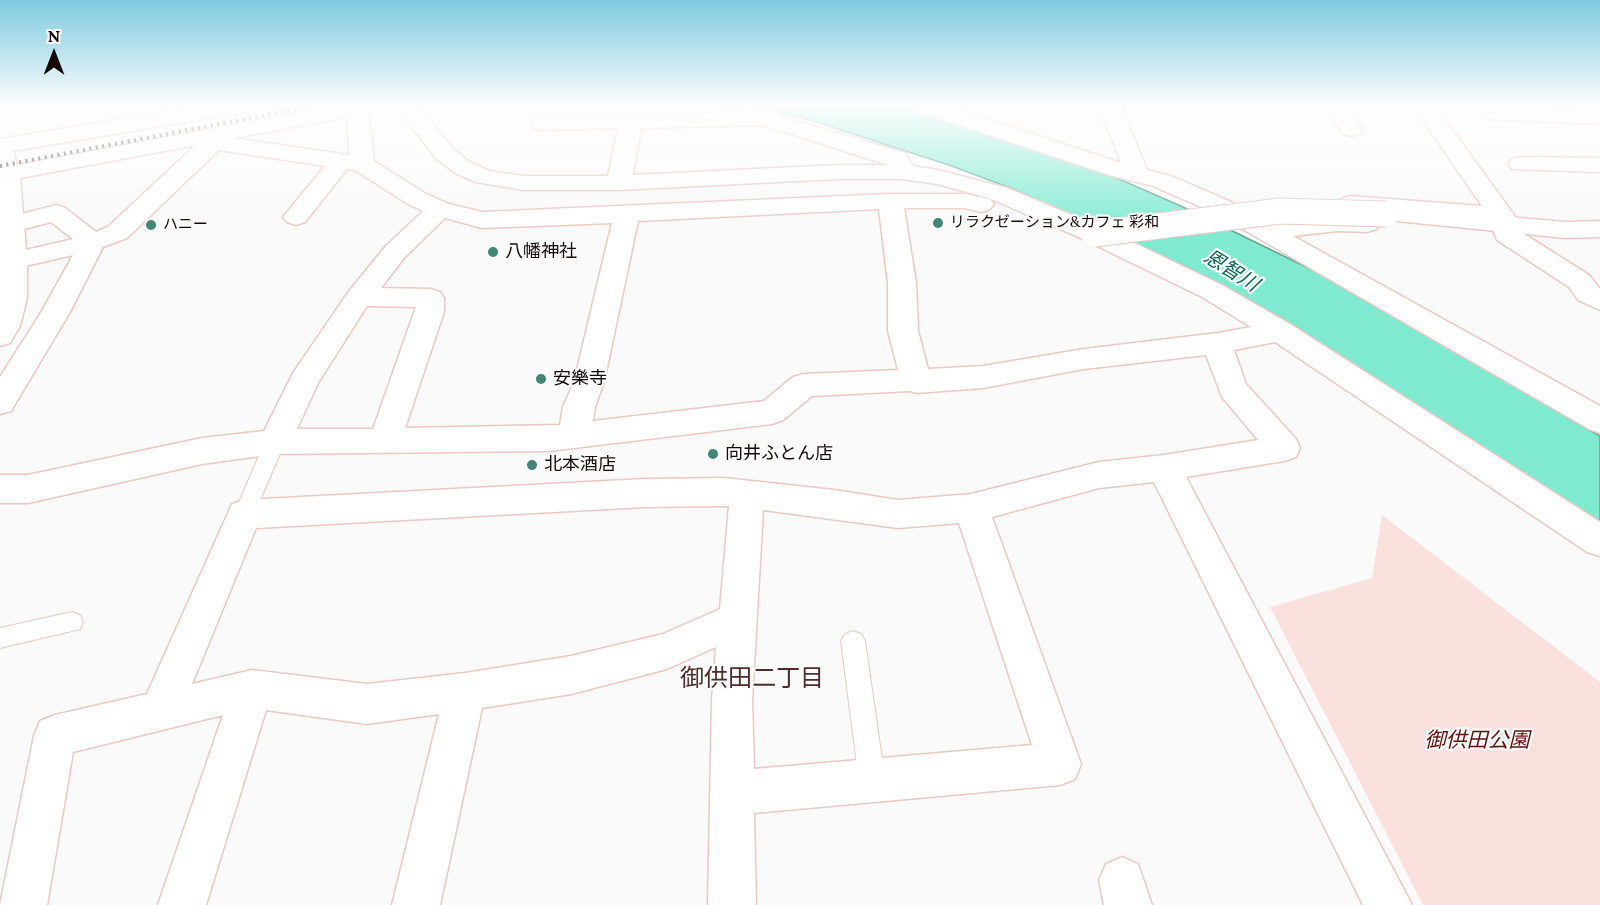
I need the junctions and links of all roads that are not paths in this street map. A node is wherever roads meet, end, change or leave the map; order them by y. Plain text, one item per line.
1 (0, 148) edge
2 (153, 148) edge
3 (206, 148) edge
4 (276, 148) edge
5 (355, 148) edge
6 (440, 148) edge
7 (626, 148) edge
8 (812, 148) edge
9 (866, 148) edge
10 (1052, 148) edge
11 (1127, 148) edge
12 (1452, 148) edge
13 (352, 163) junction
14 (1520, 164) dead end
15 (1600, 165) edge
16 (903, 172) junction
17 (810, 173) junction
18 (4, 174) edge
19 (1137, 174) junction
20 (619, 183) junction
21 (890, 201) junction
22 (844, 203) junction
23 (1222, 207) junction
24 (440, 209) junction
25 (627, 214) junction
26 (296, 217) dead end
27 (12, 224) junction
28 (1503, 225) junction
29 (1600, 230) edge
30 (1265, 232) junction
31 (1094, 234) junction
32 (93, 242) junction
33 (7, 263) edge
34 (359, 297) junction
35 (1600, 301) edge
36 (1269, 334) junction
37 (0, 336) edge
38 (1218, 343) junction
39 (916, 382) junction
40 (0, 403) edge
41 (1600, 421) edge
42 (574, 436) junction
43 (275, 442) junction
44 (384, 442) junction
45 (1164, 468) junction
46 (0, 489) edge
47 (747, 495) junction
48 (971, 508) junction
49 (244, 514) junction
50 (1600, 541) edge
51 (738, 619) junction
52 (72, 622) dead end
53 (0, 638) edge
54 (853, 641) dead end
55 (252, 689) junction
56 (465, 692) junction
57 (160, 712) junction
58 (872, 780) junction
59 (732, 793) junction
60 (23, 905) edge
61 (182, 905) edge
62 (416, 905) edge
63 (732, 905) edge
64 (1388, 905) edge

1 - 18 street
2 - 18 street
3 - 32 street
4 - 13 street
5 - 13 street
6 - 20 street
7 - 20 street
8 - 17 street
9 - 16 street
10 - 19 street
11 - 19 street
12 - 28 street
13 - 24 street
13 - 26 street
14 - 15 street
16 - 17 street
16 - 31 street
17 - 20 street
17 - 22 street
18 - 27 street
19 - 23 street
21 - 22 street
21 - 36 street
21 - 39 street
22 - 25 street
23 - 28 street
23 - 30 street
24 - 25 street
24 - 34 street
25 - 42 street
27 - 32 street
27 - 33 street
28 - 29 street
28 - 30 street
28 - 31 street, bridge
28 - 35 street
30 - 41 street
31 - 36 street
32 - 33 street
32 - 40 street
33 - 37 street
34 - 43 street
34 - 44 street
36 - 38 street
36 - 50 street
38 - 39 street
38 - 45 street
39 - 42 street
42 - 44 street
43 - 44 street
43 - 46 street
43 - 49 lane
45 - 48 street
45 - 64 street
47 - 48 street
47 - 49 street
47 - 51 street
48 - 58 street
49 - 57 street
51 - 56 street
51 - 59 street
52 - 53 lane
54 - 58 lane
55 - 56 street
55 - 57 street
55 - 61 street
56 - 62 street
57 - 60 street
58 - 59 street
59 - 63 street

